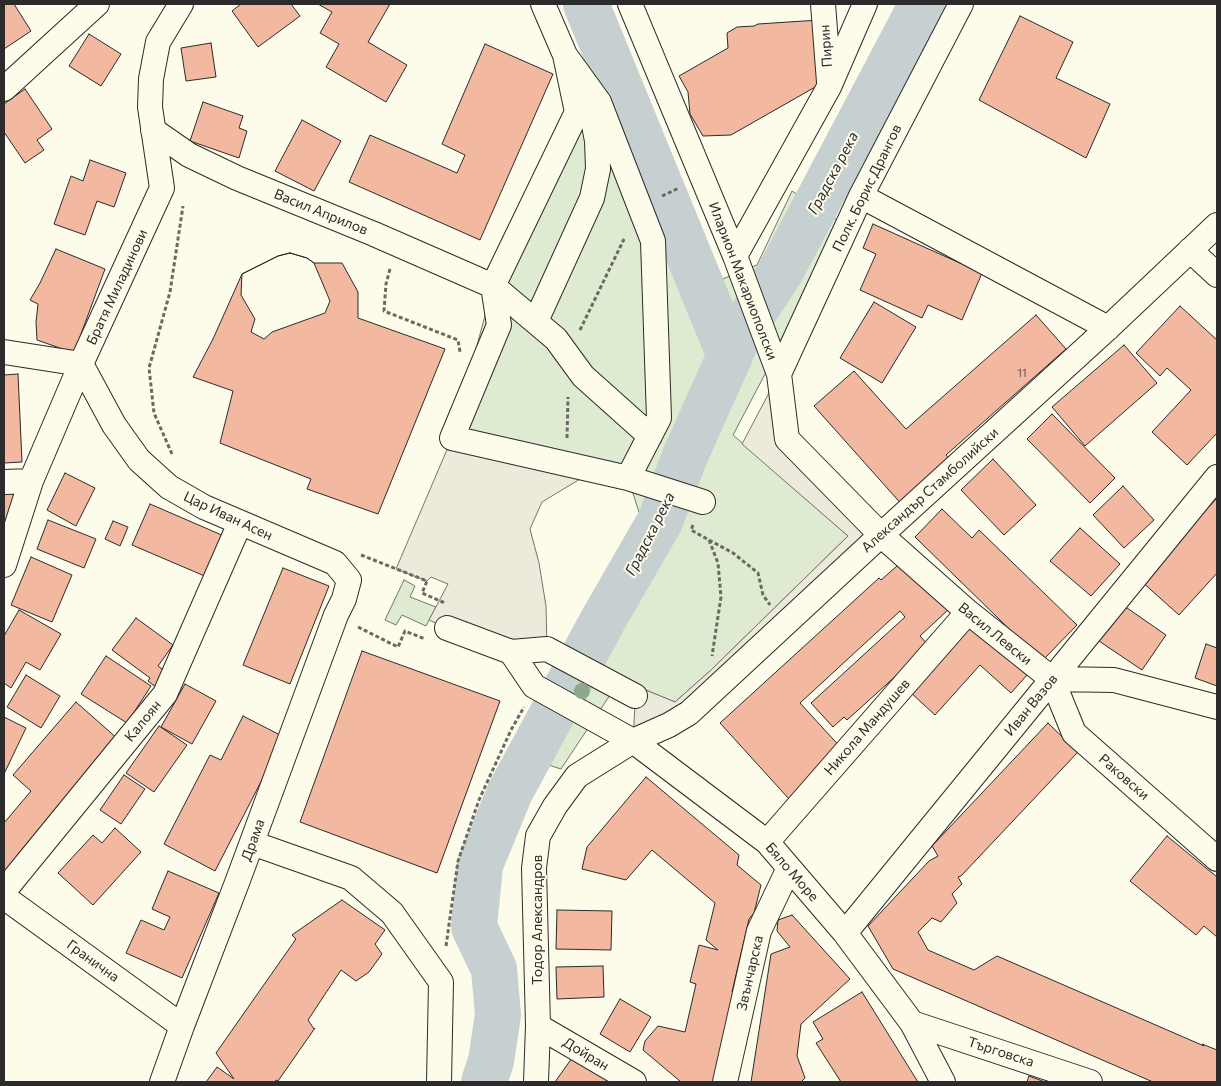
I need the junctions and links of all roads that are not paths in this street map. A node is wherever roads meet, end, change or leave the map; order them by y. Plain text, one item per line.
1 (98, 4) edge
2 (181, 4) edge
3 (543, 4) edge
4 (630, 4) edge
5 (823, 4) edge
6 (865, 4) edge
7 (961, 4) edge
8 (565, 55) junction
9 (829, 87) junction
10 (4, 89) edge
11 (153, 130) junction
12 (862, 196) junction
13 (1217, 225) edge
14 (1190, 250) junction
15 (735, 256) junction
16 (1217, 275) edge
17 (493, 286) junction
18 (536, 322) junction
19 (1108, 328) junction
20 (4, 352) edge
21 (81, 364) junction
22 (778, 374) junction
23 (650, 436) junction
24 (1217, 477) edge
25 (628, 478) junction
26 (31, 481) junction
27 (4, 482) edge
28 (703, 502) road end
29 (240, 523) junction
30 (881, 535) junction
31 (4, 565) edge
32 (340, 607) joint
33 (968, 612) junction
34 (447, 628) road end
35 (511, 652) junction
36 (1052, 679) junction
37 (626, 691) dead end
38 (1217, 707) edge
39 (633, 741) junction
40 (767, 842) junction
41 (252, 843) junction
42 (1217, 859) edge
43 (789, 868) junction
44 (4, 891) edge
45 (4, 896) edge
46 (845, 933) junction
47 (912, 1023) junction
48 (182, 1026) junction
49 (538, 1026) junction
50 (162, 1082) edge
51 (440, 1082) edge
52 (536, 1082) edge
53 (634, 1082) edge
54 (725, 1082) edge
55 (943, 1082) edge
56 (1090, 1082) edge

1 - 10 street
2 - 11 street, Братя Миладинови
3 - 8 street
4 - 15 street, Иларион Макариополски
5 - 9 street, Пирин
6 - 9 street
7 - 12 street, Полк. Борис Дрангов
8 - 17 street
8 - 18 street
8 - 23 street
9 - 15 street
11 - 17 street, Васил Априлов
11 - 21 street, Братя Миладинови
12 - 19 street
12 - 22 street, Полк. Борис Дрангов
13 - 14 street, Александър Стамболийски
14 - 16 street
14 - 19 street, Александър Стамболийски
15 - 22 street, Иларион Макариополски
17 - 18 street, Васил Априлов
17 - 25 street
18 - 23 street, Васил Априлов
19 - 30 street, Александър Стамболийски
20 - 21 street
21 - 26 street, Братя Миладинови
21 - 29 street, Цар Иван Асен
22 - 30 street, Иларион Макариополски
23 - 25 street
24 - 36 street, Иван Вазов
25 - 28 street
26 - 27 street
26 - 31 street, Братя Миладинови
29 - 32 street, Цар Иван Асен
29 - 44 street, Калоян
30 - 33 street, Васил Левски
30 - 39 street, Александър Стамболийски
32 - 41 street, Драма
33 - 36 street, Васил Левски
33 - 40 street, Никола Мандушев
34 - 35 street
35 - 37 street
35 - 39 street, Бяло Море
36 - 38 street
36 - 42 street, Раковски
36 - 46 street, Иван Вазов
39 - 40 street, Бяло Море
39 - 49 street, Тодор Александров
40 - 43 street, Бяло Море
41 - 48 street, Драма
41 - 51 street
43 - 46 street, Бяло Море
43 - 54 street, Звънчарска
45 - 48 street, Гранична
46 - 47 street, Бяло Море
47 - 55 street, Бяло Море
47 - 56 street, Търговска
48 - 50 street, Драма
49 - 52 street, Тодор Александров
49 - 53 street, Дойран

